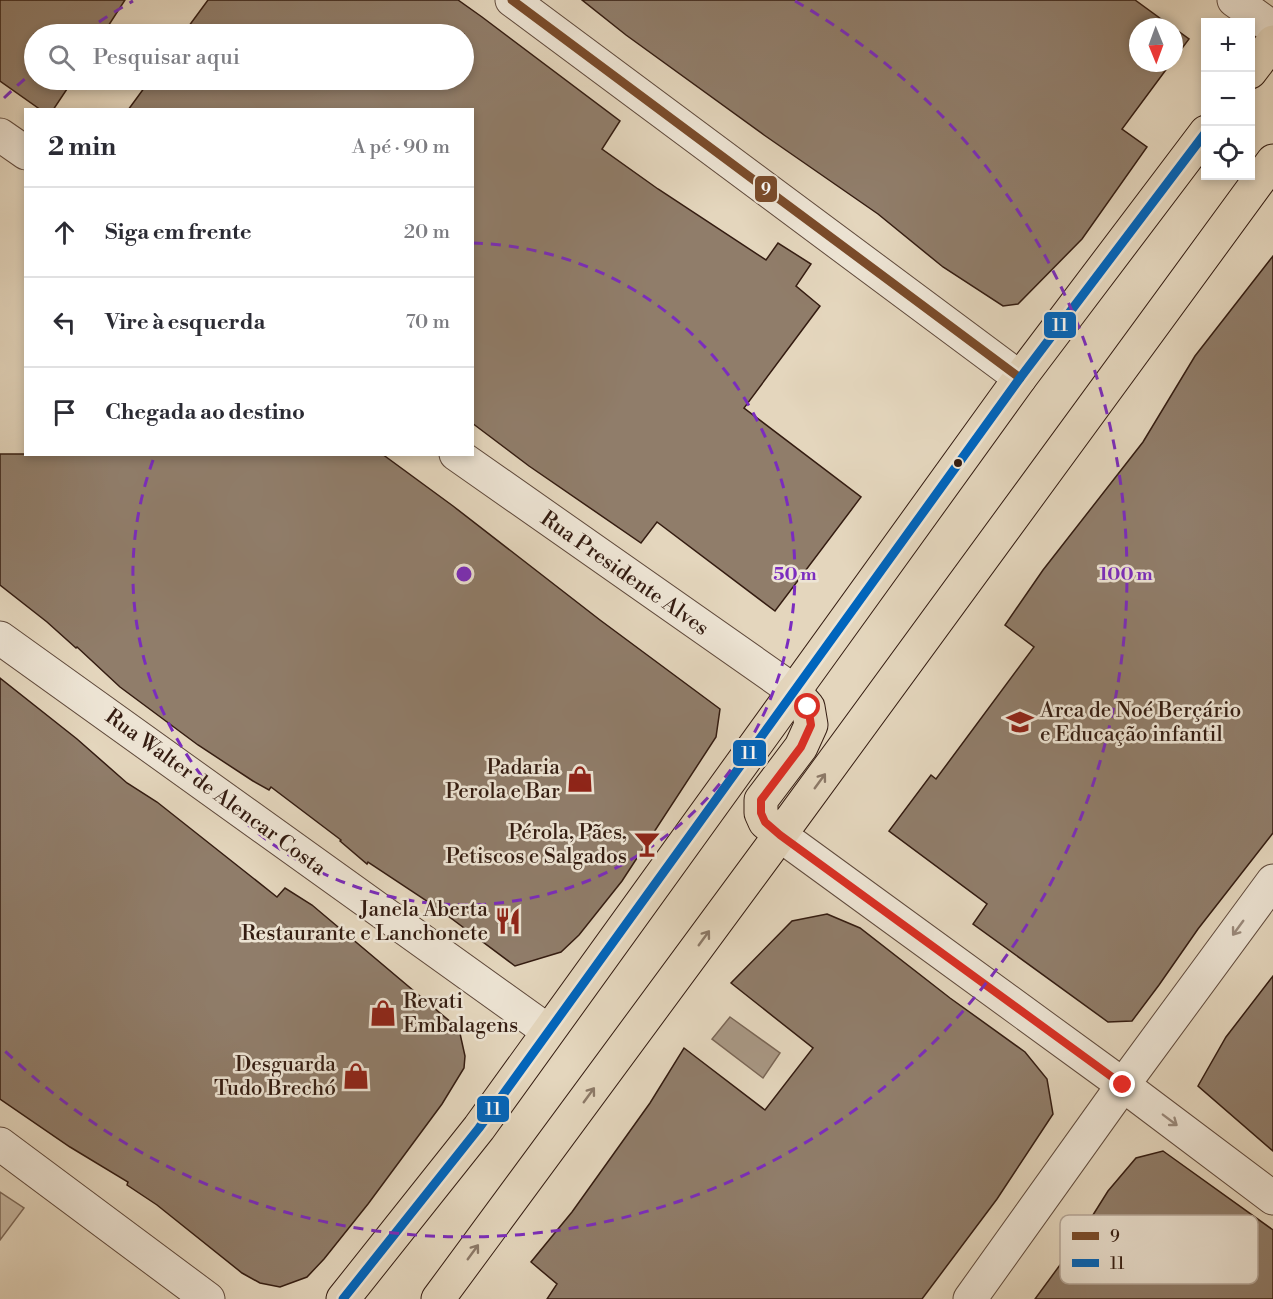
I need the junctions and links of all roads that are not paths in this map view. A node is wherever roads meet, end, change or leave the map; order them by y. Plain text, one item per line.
1 (512, 0) edge
2 (1234, 0) edge
3 (1273, 28) edge
4 (1273, 42) edge
5 (1255, 67) edge
6 (0, 135) edge
7 (1201, 139) edge
8 (24, 152) edge
9 (1273, 161) edge
10 (1020, 378) junction
11 (459, 456) edge
12 (0, 638) edge
13 (794, 691) junction
14 (780, 835) junction
15 (1273, 881) edge
16 (548, 1031) junction
17 (1123, 1085) junction
18 (0, 1144) edge
19 (1273, 1198) edge
20 (208, 1299) edge
21 (343, 1299) edge
22 (438, 1299) edge
23 (970, 1299) edge

1 - 10 street
2 - 3 street
4 - 5 main road
6 - 8 street
7 - 10 main road
14 -> 9 main road
10 - 13 main road
11 - 13 street, Rua Presidente Alves
12 - 16 street, Rua Walter de Alencar Costa
13 - 14 main road
13 - 16 main road
14 - 17 street
22 -> 14 main road
15 -> 17 street
16 - 21 main road
17 -> 19 street
17 - 23 street
18 - 20 street

